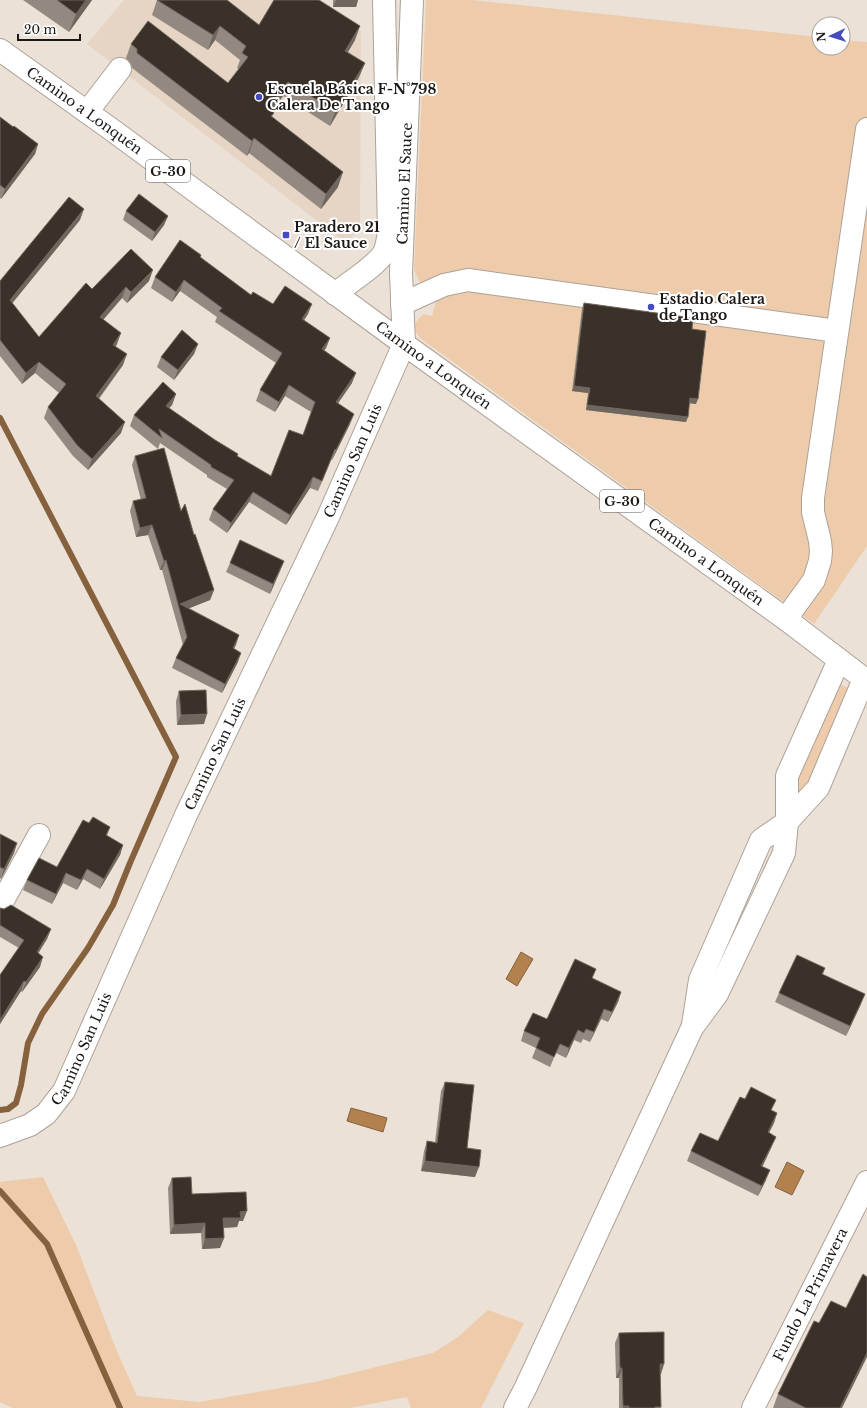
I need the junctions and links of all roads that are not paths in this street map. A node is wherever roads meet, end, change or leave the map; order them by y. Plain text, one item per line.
1 (384, 0) edge
2 (412, 0) edge
3 (0, 50) edge
4 (120, 68) dead end
5 (87, 112) junction
6 (867, 129) edge
7 (377, 261) junction
8 (401, 273) junction
9 (335, 294) junction
10 (402, 304) junction
11 (837, 331) junction
12 (404, 344) junction
13 (787, 620) junction
14 (839, 660) junction
15 (866, 680) edge
16 (787, 822) junction
17 (39, 835) dead end
18 (0, 906) edge
19 (0, 1136) edge
20 (867, 1182) edge
21 (515, 1408) edge
22 (753, 1408) edge

1 - 7 street, Camino El Sauce
2 - 8 street, Camino El Sauce
3 - 5 street, Camino a Lonquén / G-30
4 - 5 street
5 - 9 street, Camino a Lonquén / G-30
6 - 11 street
7 - 8 street
7 - 9 street, Camino El Sauce
8 - 10 street, Camino El Sauce
9 - 12 street, Camino a Lonquén / G-30
10 - 11 street
10 - 12 street, Camino El Sauce
11 - 13 street
12 - 13 street, Camino a Lonquén / G-30
12 - 19 street, Camino San Luis
13 - 14 street, Camino a Lonquén / G-30
14 - 15 street, Camino a Lonquén / G-30
14 - 16 street
15 - 16 street
16 - 21 street
17 - 18 street
20 - 22 street, Fundo La Primavera

